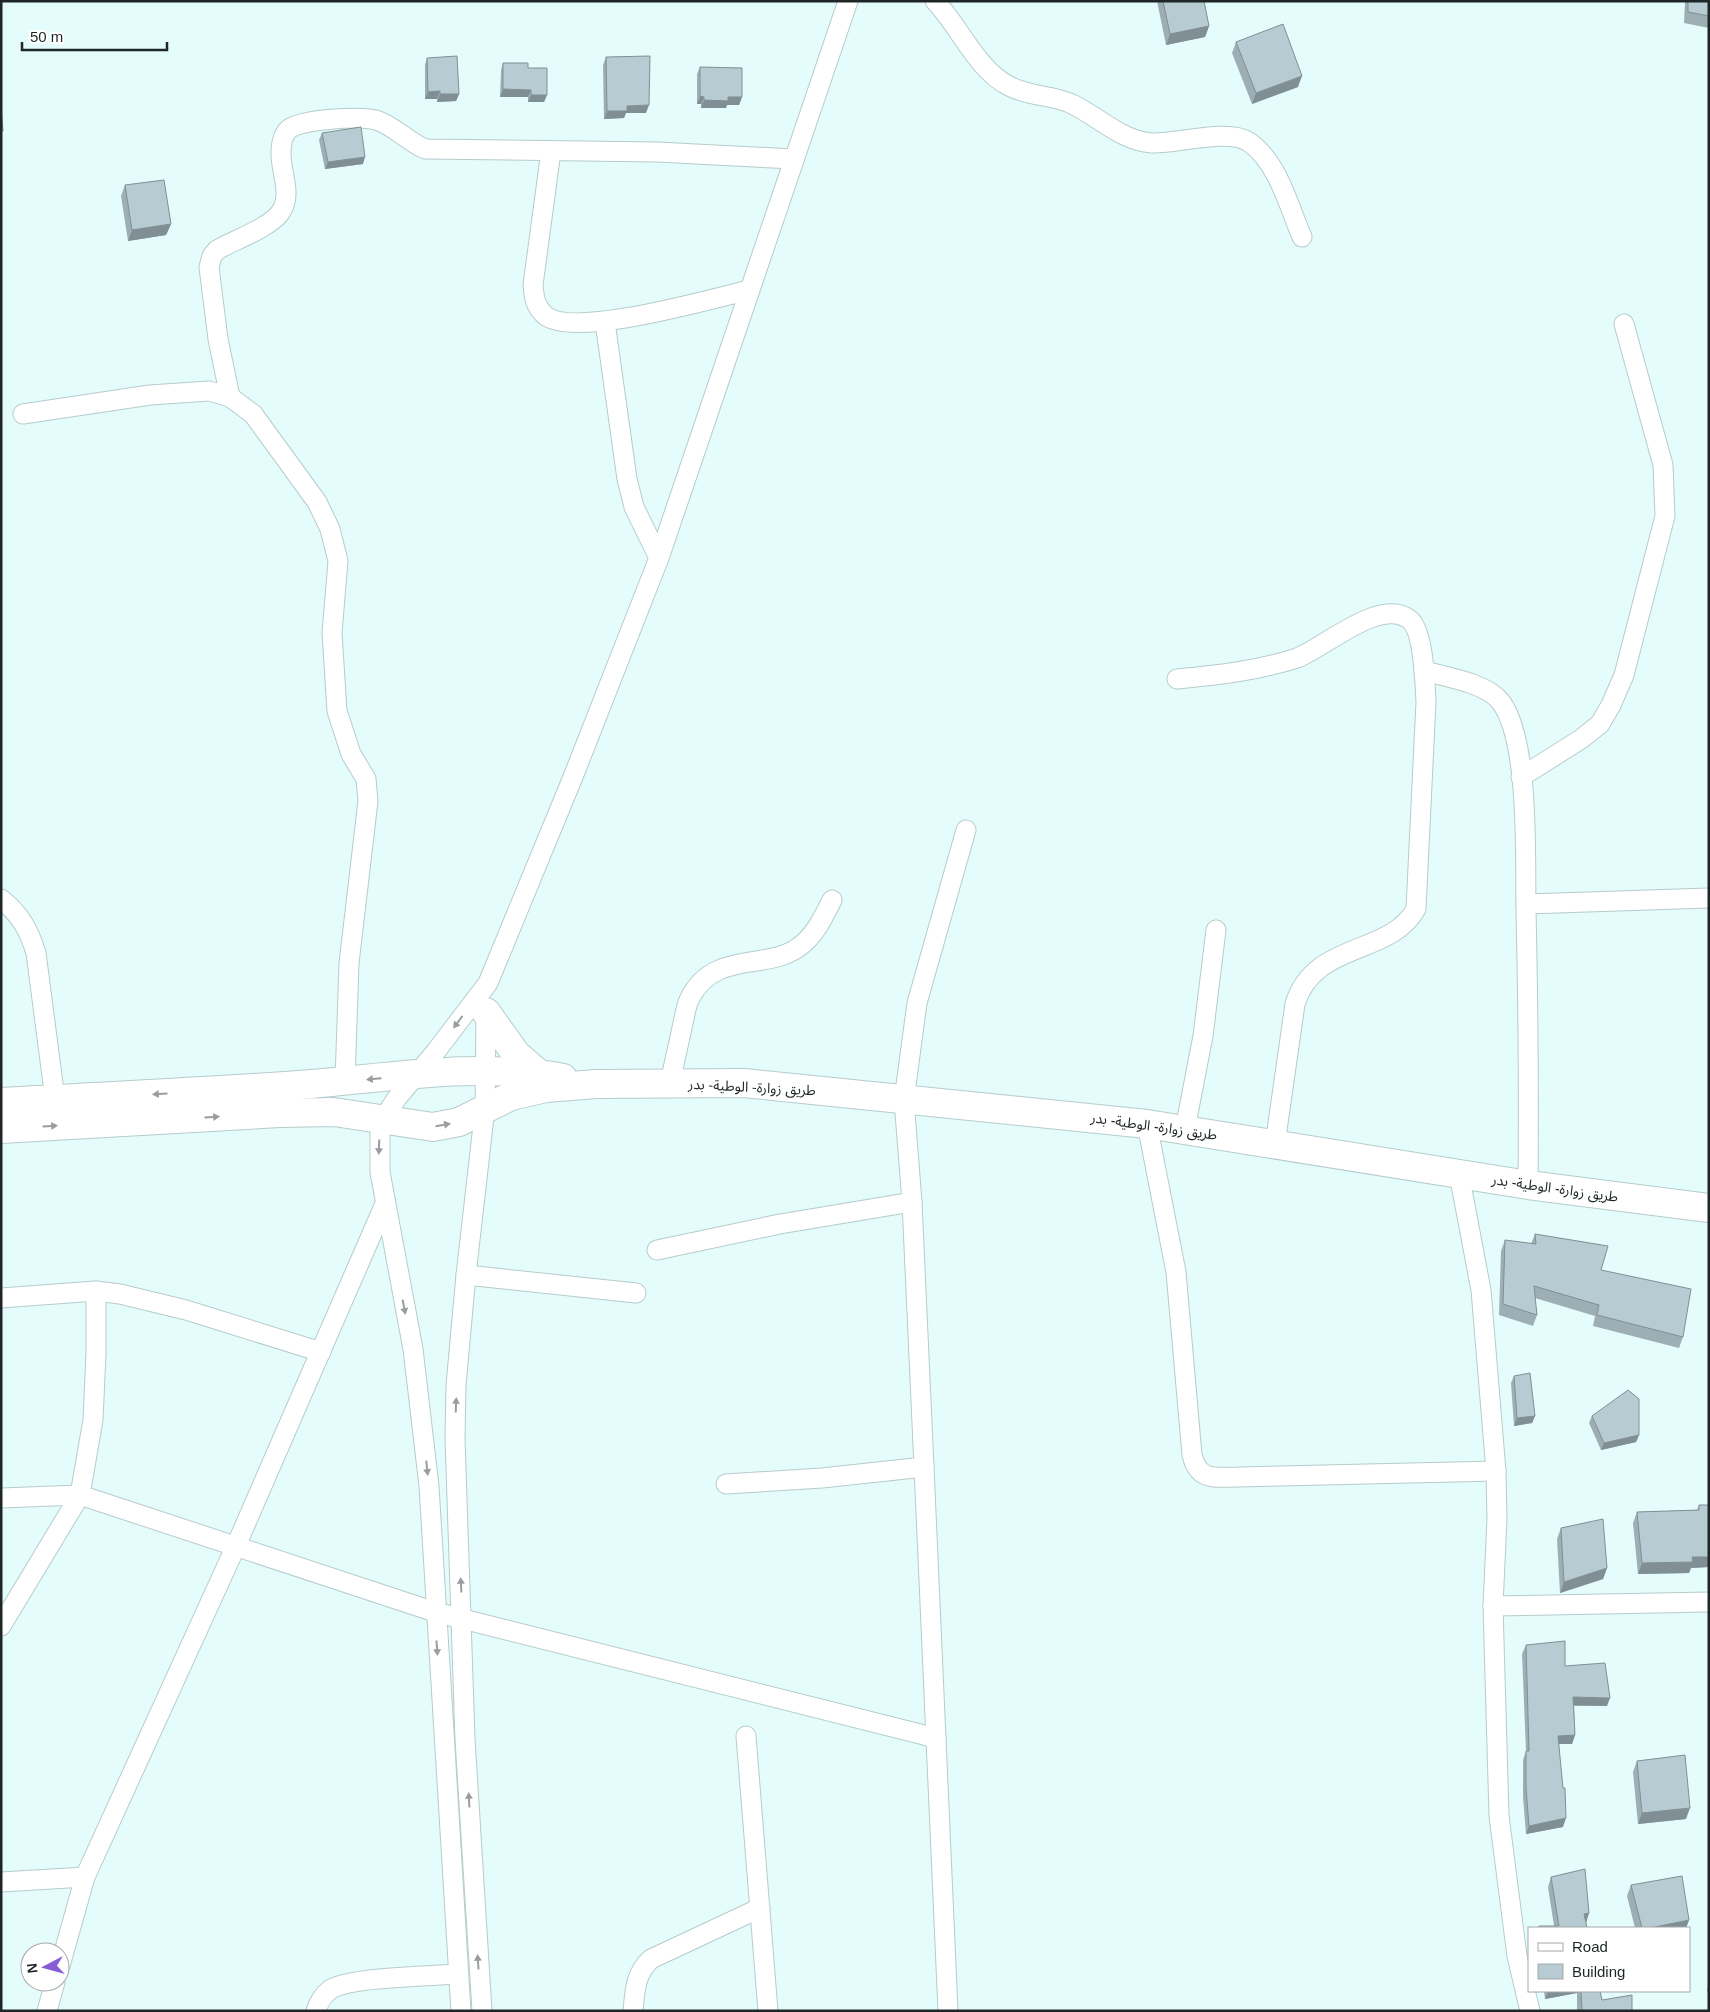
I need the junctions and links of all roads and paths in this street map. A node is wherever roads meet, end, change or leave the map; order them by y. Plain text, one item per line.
1 (848, 1) edge
2 (935, 1) edge
3 (551, 151) junction
4 (794, 159) junction
5 (1302, 238) dead end
6 (749, 290) junction
7 (605, 322) junction
8 (1624, 324) dead end
9 (230, 397) junction
10 (23, 414) dead end
11 (659, 558) junction
12 (1424, 671) junction
13 (1177, 679) dead end
14 (1521, 777) junction
15 (966, 830) dead end
16 (1709, 898) edge
17 (1, 899) edge
18 (832, 900) dead end
19 (1526, 904) junction
20 (1216, 930) dead end
21 (488, 983) junction
22 (486, 1012) junction
23 (484, 1070) junction
24 (538, 1073) junction
25 (415, 1075) junction
26 (345, 1081) junction
27 (670, 1083) junction
28 (596, 1084) junction
29 (55, 1099) junction
30 (904, 1100) junction
31 (1, 1102) edge
32 (485, 1108) junction
33 (383, 1119) junction
34 (1148, 1124) junction
35 (1, 1129) edge
36 (1185, 1129) junction
37 (1276, 1144) junction
38 (1459, 1174) junction
39 (1528, 1184) junction
40 (912, 1202) junction
41 (384, 1206) junction
42 (1709, 1208) edge
43 (657, 1250) dead end
44 (466, 1275) junction
45 (96, 1291) junction
46 (636, 1293) dead end
47 (1, 1298) edge
48 (321, 1352) junction
49 (924, 1467) junction
50 (1496, 1471) junction
51 (726, 1484) dead end
52 (80, 1495) junction
53 (1, 1498) edge
54 (235, 1548) junction
55 (1709, 1602) edge
56 (1493, 1606) junction
57 (435, 1612) junction
58 (462, 1620) junction
59 (1, 1626) edge
60 (746, 1736) dead end
61 (936, 1738) junction
62 (85, 1877) junction
63 (1, 1882) edge
64 (760, 1908) junction
65 (67, 1942) edge
66 (458, 1974) junction
67 (53, 1992) edge
68 (47, 2011) edge
69 (316, 2011) edge
70 (461, 2011) edge
71 (482, 2011) edge
72 (634, 2011) edge
73 (768, 2011) edge
74 (948, 2011) edge
75 (1530, 2011) edge

1 - 4 street
2 - 5 street
3 - 4 street
3 - 7 street
3 - 9 street
4 - 6 street
6 - 7 street
6 - 11 street
7 - 11 street
8 - 14 street
9 - 10 street
9 - 26 street
11 - 21 street
12 - 13 street
12 - 14 street
12 - 37 street
14 - 19 street
15 - 30 street
16 - 19 street
17 - 29 street
18 - 27 street
19 - 39 street
20 - 36 street
21 - 22 street
21 -> 25 street
22 - 23 street
22 - 24 highway
23 - 24 highway
23 - 25 highway
23 - 32 street
24 - 28 highway
25 -> 26 highway
25 - 33 street
26 -> 29 highway
27 - 28 highway, طريق زوارة- الوطية- بدر
27 - 30 highway, طريق زوارة- الوطية- بدر
28 - 32 highway
29 - 31 highway
30 - 34 highway, طريق زوارة- الوطية- بدر
30 - 40 street
33 -> 32 highway
32 - 44 street
35 -> 33 highway
33 -> 41 street
34 - 36 highway, طريق زوارة- الوطية- بدر
34 - 50 street
36 - 37 highway, طريق زوارة- الوطية- بدر
37 - 38 highway, طريق زوارة- الوطية- بدر
38 - 39 highway, طريق زوارة- الوطية- بدر
38 - 50 street
39 - 42 highway, طريق زوارة- الوطية- بدر
40 - 43 street
40 - 49 street
41 - 48 street
41 -> 57 street
44 - 46 street
58 -> 44 street
45 - 47 street
45 - 48 street
45 - 52 street
48 - 54 street
49 - 51 street
49 - 61 street
50 - 56 street
52 - 53 street
52 - 54 street
52 - 59 street
54 - 57 street
54 - 62 street
55 - 56 street
56 - 75 street
57 - 58 street
57 -> 66 street
58 - 61 street
71 -> 58 street
60 - 64 street
61 - 74 street
62 - 63 street
62 - 65 street
64 - 72 street
64 - 73 street
66 - 69 street
66 - 70 street
67 - 68 street

